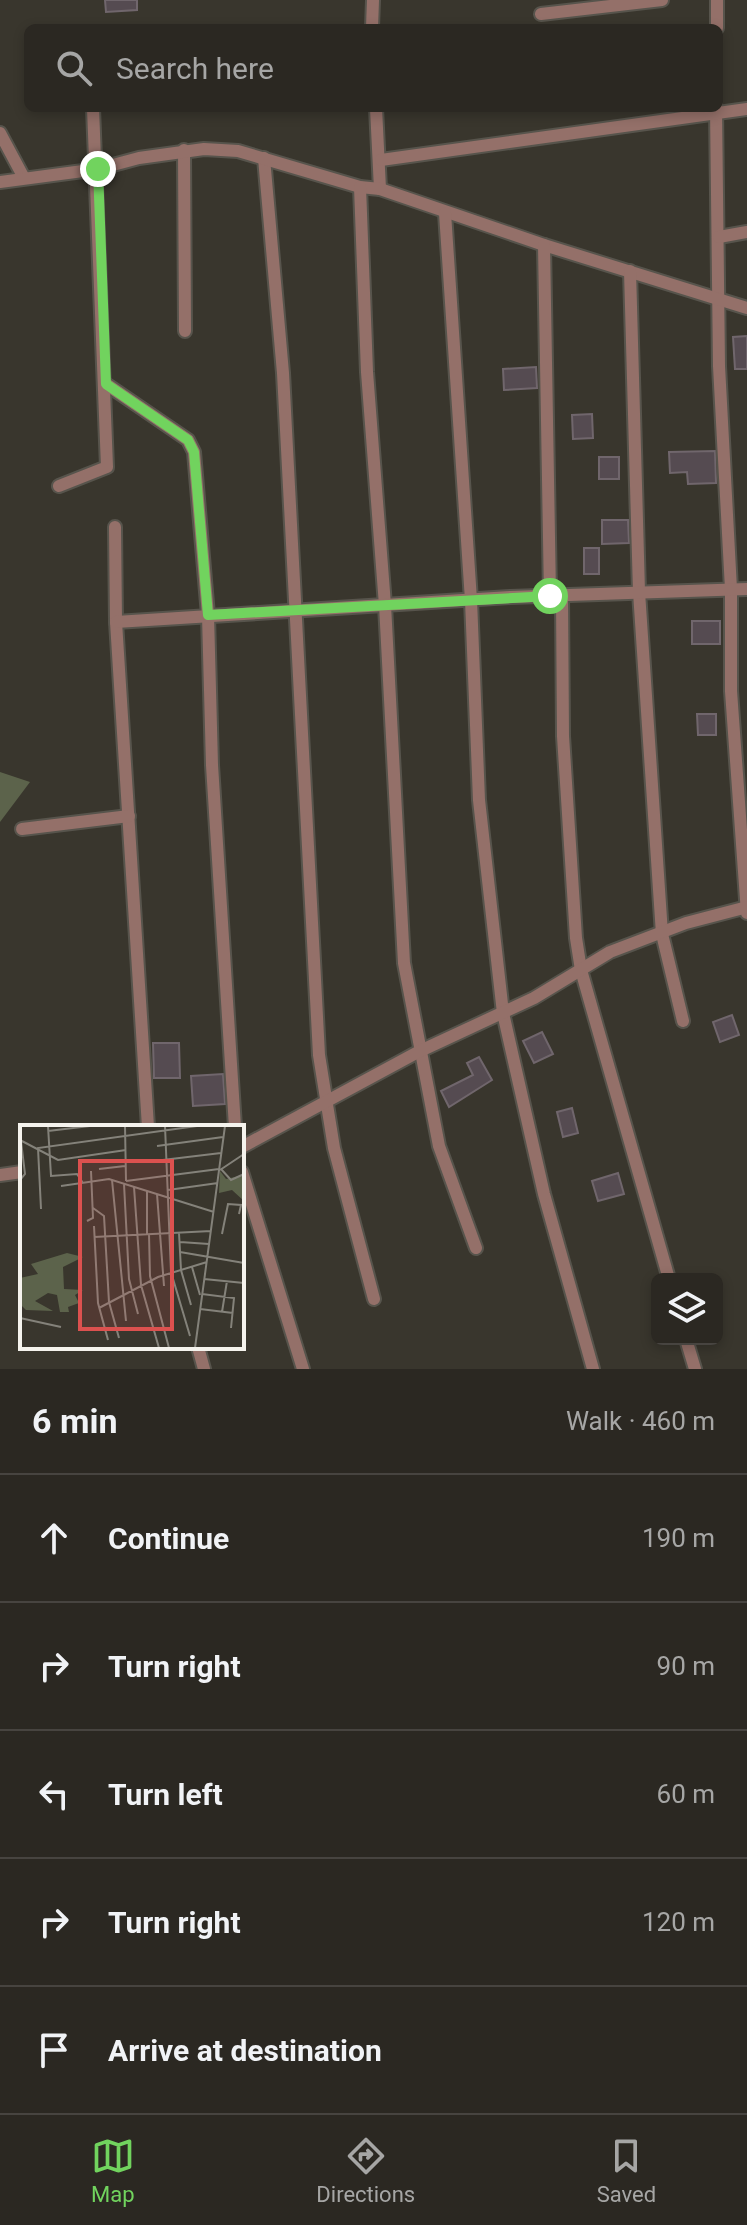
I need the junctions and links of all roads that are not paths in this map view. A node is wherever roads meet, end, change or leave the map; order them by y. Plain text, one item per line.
1 (373, 0) edge
2 (662, 0) edge
3 (717, 0) edge
4 (541, 14) dead end
5 (372, 24) edge
6 (717, 24) edge
7 (723, 109) edge
8 (747, 109) edge
9 (93, 112) edge
10 (376, 112) edge
11 (696, 112) edge
12 (716, 112) edge
13 (0, 133) edge
14 (184, 150) junction
15 (264, 158) junction
16 (381, 160) junction
17 (98, 169) junction
18 (24, 178) junction
19 (0, 182) edge
20 (360, 187) junction
21 (380, 189) junction
22 (445, 213) junction
23 (747, 232) edge
24 (719, 237) junction
25 (544, 245) junction
26 (630, 271) junction
27 (720, 299) junction
28 (747, 308) edge
29 (185, 331) dead end
30 (106, 384) junction
31 (59, 486) dead end
32 (115, 527) dead end
33 (731, 589) junction
34 (747, 589) edge
35 (639, 592) junction
36 (556, 595) junction
37 (471, 600) junction
38 (385, 605) junction
39 (297, 610) junction
40 (208, 615) junction
41 (116, 622) junction
42 (129, 816) junction
43 (22, 829) dead end
44 (746, 909) edge
45 (662, 934) junction
46 (581, 970) junction
47 (503, 1013) junction
48 (683, 1021) dead end
49 (418, 1052) junction
50 (325, 1105) junction
51 (148, 1125) edge
52 (235, 1125) edge
53 (244, 1146) edge
54 (20, 1172) edge
55 (0, 1175) edge
56 (244, 1178) edge
57 (476, 1248) dead end
58 (667, 1273) edge
59 (374, 1299) dead end
60 (688, 1345) edge
61 (199, 1349) edge
62 (204, 1369) edge
63 (303, 1369) edge
64 (593, 1369) edge
65 (695, 1369) edge

1 - 5 street
2 - 4 street
3 - 6 street
7 - 8 street
9 - 17 street
10 - 16 street
11 - 16 street
12 - 24 street
13 - 18 street
14 - 15 street
14 - 17 street
14 - 29 street
15 - 20 street
15 - 39 street
16 - 21 street
17 - 18 street
17 - 30 street
18 - 19 street
20 - 21 street
20 - 38 street
21 - 22 street
22 - 25 street
22 - 37 street
23 - 24 street
24 - 27 street
25 - 26 street
25 - 36 street
26 - 27 street
26 - 35 street
27 - 28 street
27 - 33 street
30 - 31 street
30 - 40 street
32 - 41 street
33 - 34 street
33 - 35 street
33 - 44 street
35 - 36 street
35 - 45 street
36 - 37 street
36 - 46 street
37 - 38 street
37 - 47 street
38 - 39 street
38 - 49 street
39 - 40 street
39 - 50 street
40 - 41 street
40 - 52 street
41 - 42 street
42 - 43 street
42 - 51 street
44 - 45 street
45 - 46 street
45 - 48 street
46 - 47 street
46 - 58 street
47 - 49 street
47 - 64 street
49 - 50 street
49 - 57 street
50 - 53 street
50 - 59 street
54 - 55 street
56 - 63 street
60 - 65 street
61 - 62 street

